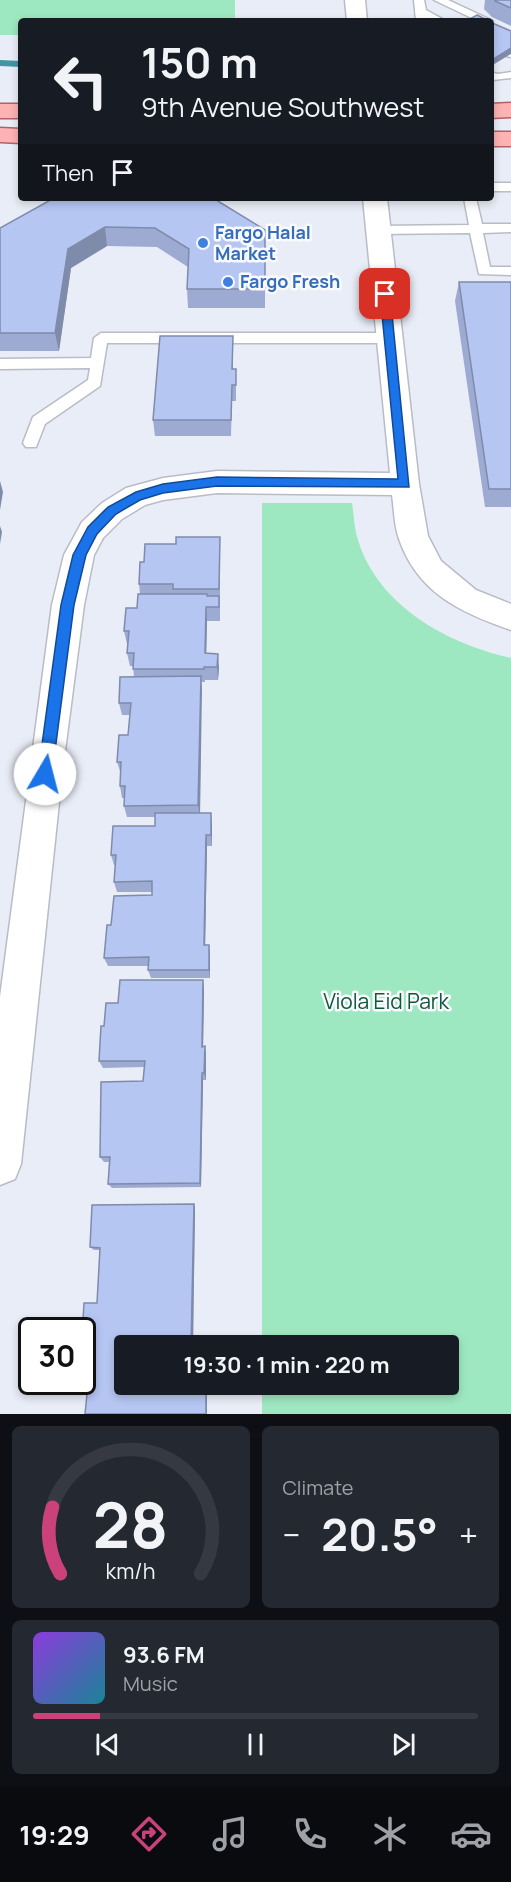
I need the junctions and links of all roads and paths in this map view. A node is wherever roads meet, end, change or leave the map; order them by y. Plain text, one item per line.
1 (355, 0) edge
2 (439, 0) edge
3 (421, 11) edge
4 (357, 18) edge
5 (434, 18) edge
6 (480, 18) edge
7 (511, 75) edge
8 (494, 77) edge
9 (511, 110) edge
10 (0, 111) edge
11 (18, 111) edge
12 (494, 111) edge
13 (0, 135) edge
14 (18, 136) edge
15 (494, 139) edge
16 (511, 139) edge
17 (494, 187) edge
18 (511, 187) edge
19 (375, 201) edge
20 (470, 201) edge
21 (475, 228) junction
22 (511, 228) edge
23 (378, 230) junction
24 (511, 271) edge
25 (390, 338) junction
26 (98, 363) junction
27 (0, 364) edge
28 (31, 443) dead end
29 (405, 484) junction
30 (511, 617) edge
31 (0, 1164) edge

1 - 4 street
2 - 6 lane
3 - 5 lane
7 - 8 lane
9 - 12 main road
10 - 11 main road
13 - 14 main road
15 - 16 main road
17 - 18 lane
19 - 23 street
20 - 21 lane
21 - 22 lane
21 - 23 lane
21 - 24 lane
23 - 25 street
25 - 26 lane
25 - 29 street
26 - 27 lane
26 - 28 lane
29 - 30 street
29 - 31 street

